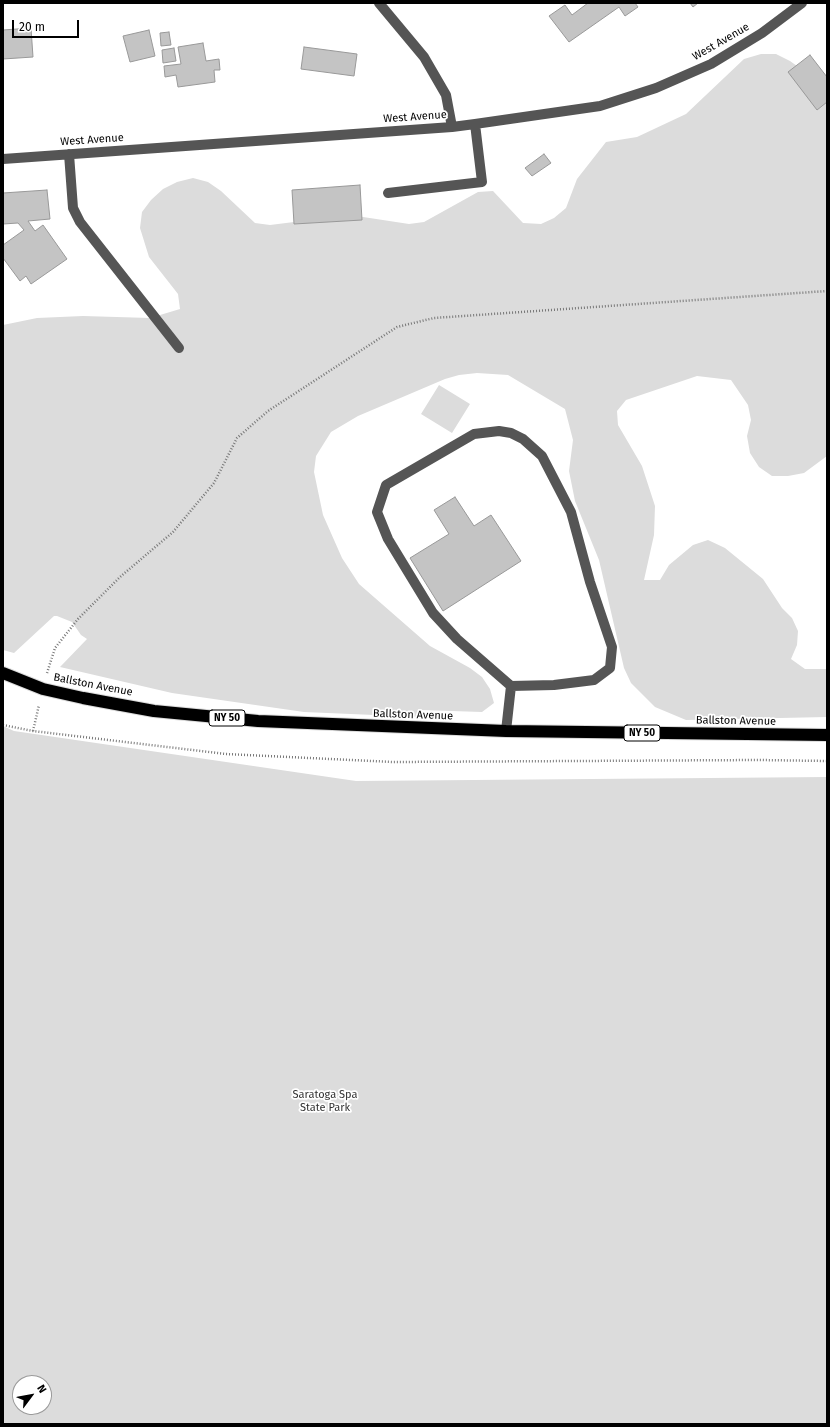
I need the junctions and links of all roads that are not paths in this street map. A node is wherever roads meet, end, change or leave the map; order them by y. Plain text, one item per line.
1 (379, 3) edge
2 (802, 3) edge
3 (475, 124) junction
4 (452, 126) junction
5 (69, 154) junction
6 (3, 159) edge
7 (388, 193) dead end
8 (179, 348) dead end
9 (3, 674) edge
10 (511, 686) junction
11 (506, 731) junction
12 (827, 735) edge

1 - 4 street
2 - 3 street, West Avenue
3 - 4 street, West Avenue
3 - 7 street
4 - 5 street, West Avenue
5 - 6 street, West Avenue
5 - 8 street
9 - 11 highway, Ballston Avenue / NY 50
10 - 10 street
10 - 11 street
11 - 12 highway, Ballston Avenue / NY 50

